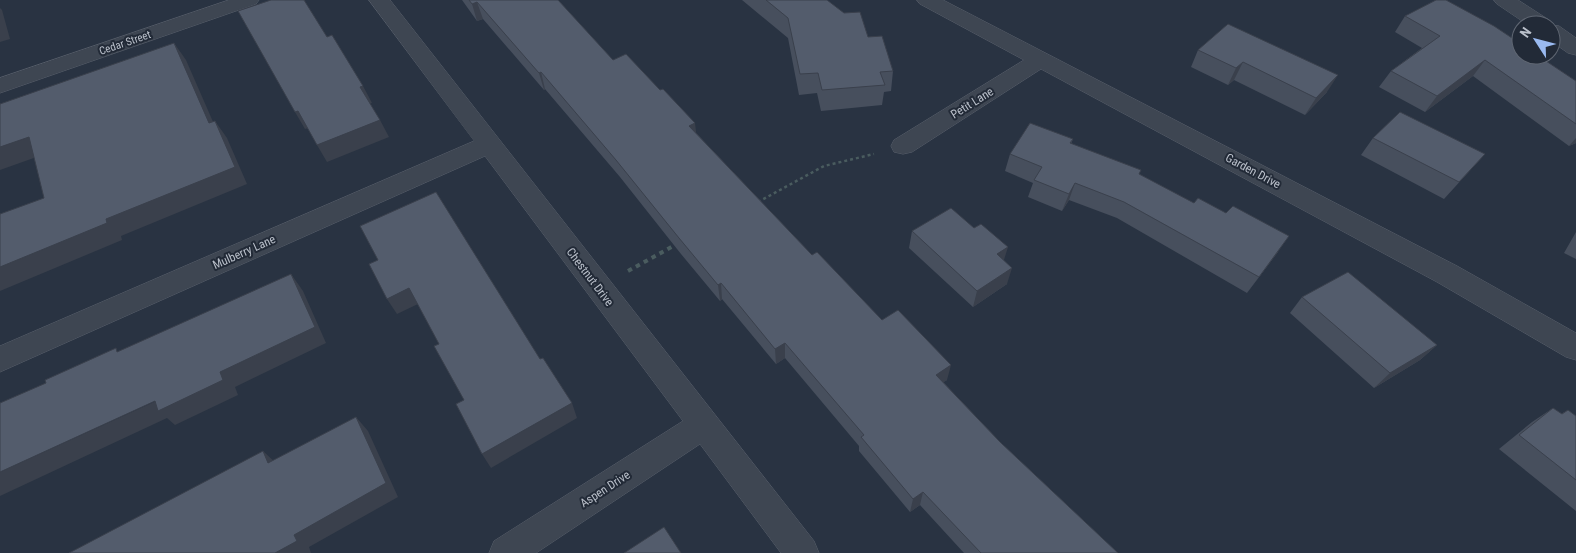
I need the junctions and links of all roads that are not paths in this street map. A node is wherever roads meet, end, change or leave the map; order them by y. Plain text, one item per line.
1 (249, 0) edge
2 (379, 0) edge
3 (927, 0) edge
4 (1504, 0) edge
5 (1527, 15) edge
6 (1561, 38) edge
7 (1576, 48) edge
8 (1041, 59) junction
9 (0, 86) edge
10 (489, 144) junction
11 (903, 146) road end
12 (1576, 348) edge
13 (0, 359) edge
14 (703, 425) junction
15 (506, 553) edge
16 (802, 553) edge

1 - 9 street, Cedar Street
2 - 10 street, Chestnut Drive
3 - 8 street, Garden Drive
4 - 5 street
6 - 7 street
8 - 11 street, Petit Lane
8 - 12 street, Garden Drive
10 - 13 street, Mulberry Lane
10 - 14 street, Chestnut Drive
14 - 15 street, Aspen Drive
14 - 16 street, Chestnut Drive

